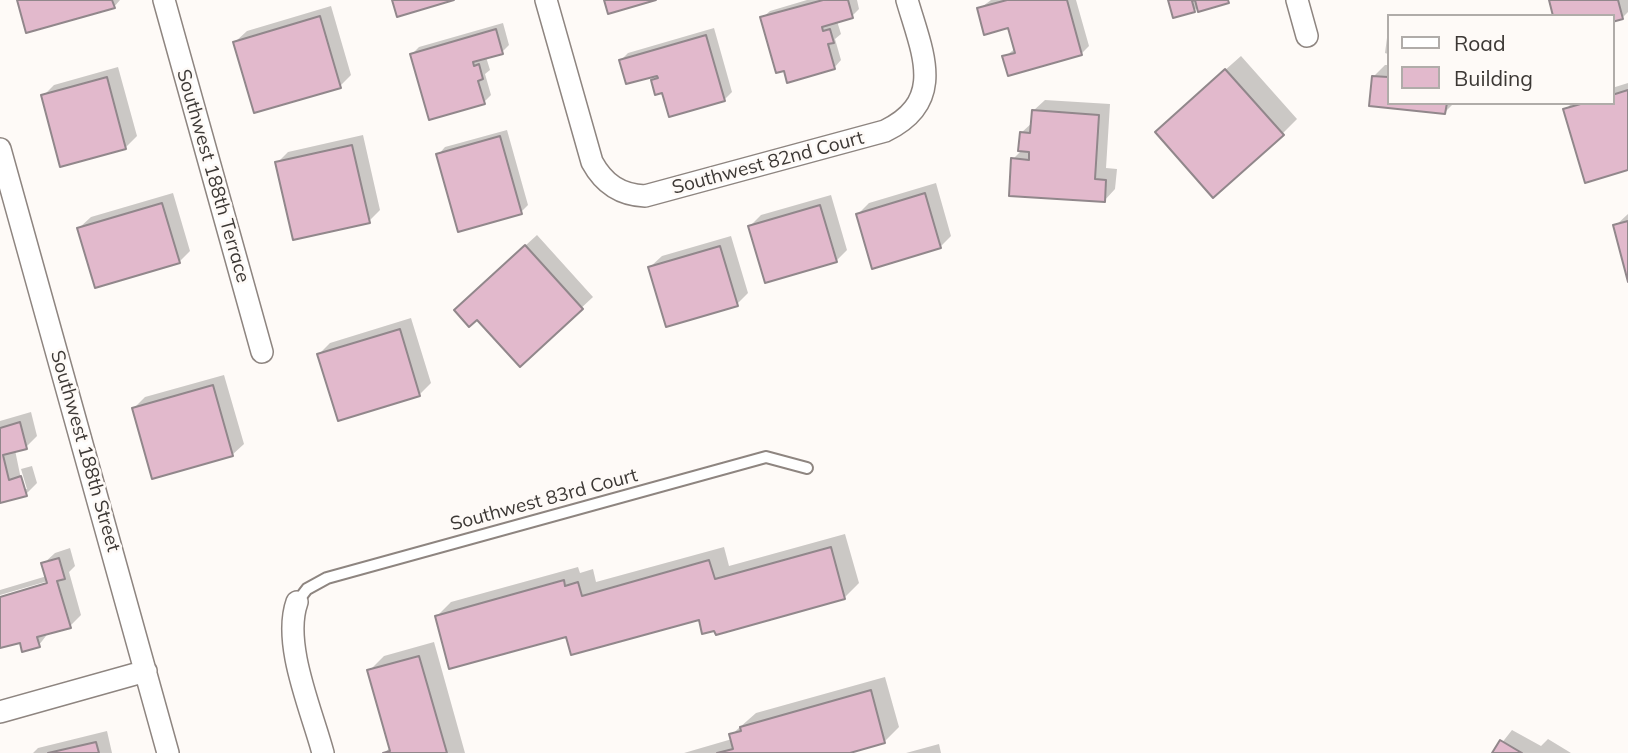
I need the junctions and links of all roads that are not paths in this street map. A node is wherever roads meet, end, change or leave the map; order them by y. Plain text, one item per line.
1 (164, 0) edge
2 (546, 0) edge
3 (907, 0) edge
4 (1297, 0) edge
5 (1307, 36) dead end
6 (0, 149) edge
7 (262, 352) dead end
8 (807, 468) dead end
9 (297, 602) joint
10 (146, 671) junction
11 (0, 712) edge
12 (168, 753) edge
13 (323, 753) edge

1 - 7 street, Southwest 188th Terrace
2 - 3 street, Southwest 82nd Court
4 - 5 street
6 - 10 street, Southwest 188th Street
8 - 9 lane, Southwest 83rd Court
9 - 13 street
10 - 11 street
10 - 12 street, Southwest 188th Street

